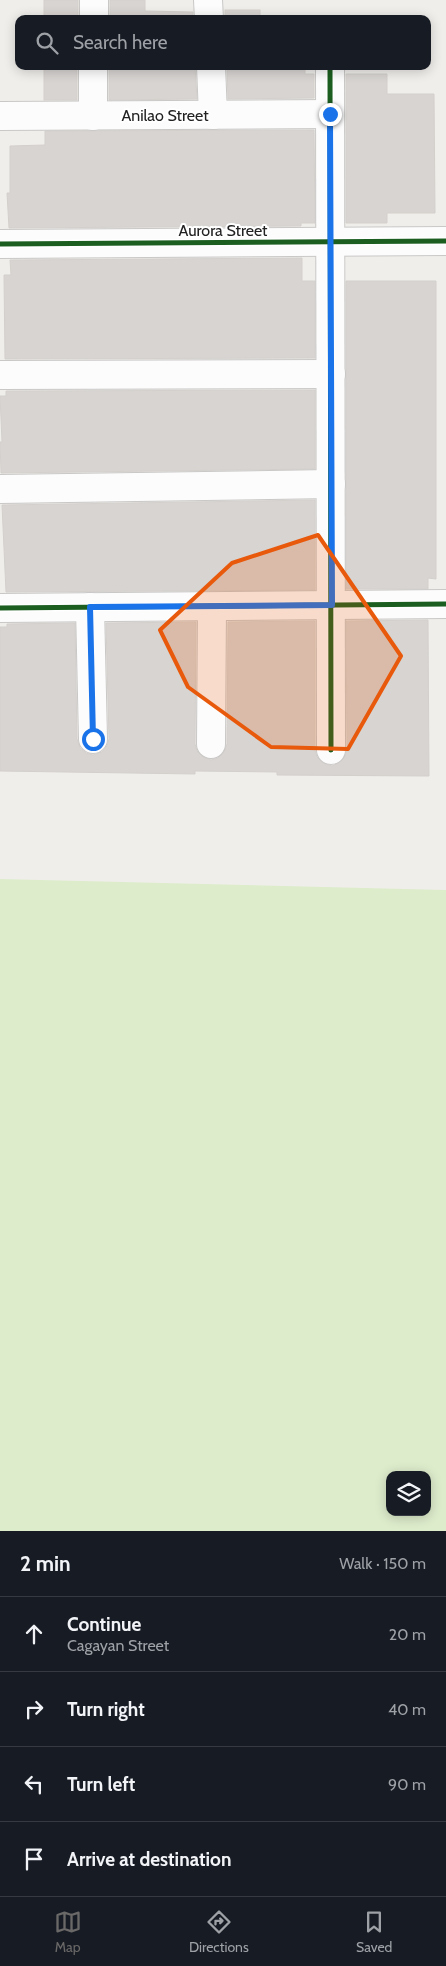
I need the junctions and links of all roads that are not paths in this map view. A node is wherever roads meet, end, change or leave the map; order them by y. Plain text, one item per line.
1 (94, 0) edge
2 (208, 0) edge
3 (94, 15) edge
4 (209, 15) edge
5 (93, 70) edge
6 (211, 70) edge
7 (330, 70) edge
8 (330, 114) junction
9 (213, 115) junction
10 (0, 116) edge
11 (93, 116) junction
12 (446, 241) edge
13 (330, 242) junction
14 (0, 244) edge
15 (331, 374) junction
16 (0, 375) edge
17 (331, 484) junction
18 (0, 489) edge
19 (446, 604) edge
20 (332, 605) junction
21 (212, 606) junction
22 (90, 607) junction
23 (0, 608) edge
24 (93, 739) dead end
25 (211, 744) dead end
26 (331, 750) dead end

1 - 3 street
2 - 4 street
5 - 11 street
6 - 9 street
7 - 8 street
8 - 9 street, Anilao Street
8 - 13 street
9 - 11 street, Anilao Street
10 - 11 street, Anilao Street
12 - 13 street, Aurora Street
13 - 14 street, Aurora Street
13 - 15 street
15 - 16 street
15 - 17 street
17 - 18 street
17 - 20 street
19 - 20 street
20 - 21 street
20 - 26 street
21 - 22 street
21 - 25 street
22 - 23 street
22 - 24 street

